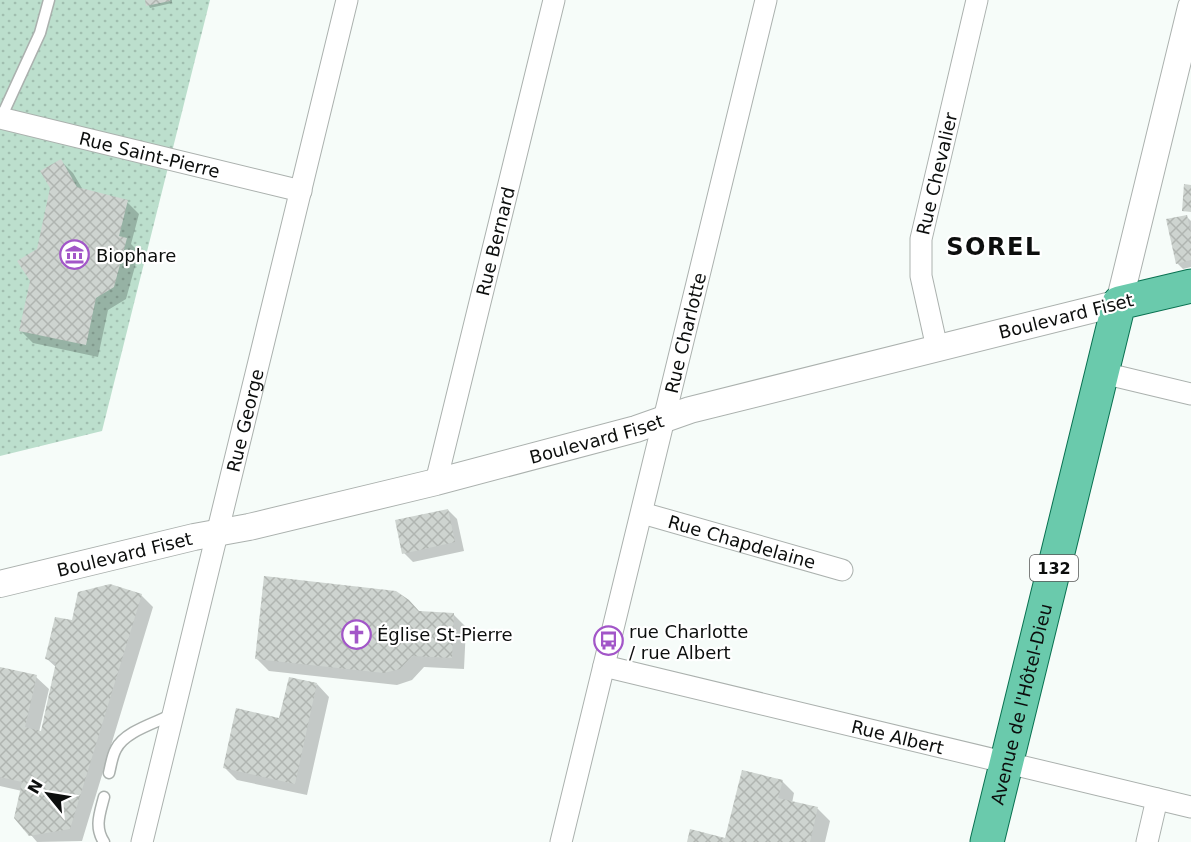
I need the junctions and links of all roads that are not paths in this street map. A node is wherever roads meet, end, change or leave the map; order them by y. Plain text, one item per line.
1 (50, 0) edge
2 (347, 0) edge
3 (554, 0) edge
4 (766, 0) edge
5 (977, 0) edge
6 (1191, 7) edge
7 (0, 118) edge
8 (301, 191) junction
9 (1191, 286) edge
10 (1119, 303) junction
11 (937, 348) junction
12 (1103, 373) junction
13 (1191, 394) edge
14 (664, 420) junction
15 (436, 482) junction
16 (642, 513) junction
17 (218, 533) junction
18 (842, 570) dead end
19 (0, 584) edge
20 (604, 666) junction
21 (174, 714) junction
22 (1006, 763) junction
23 (109, 773) dead end
24 (104, 797) dead end
25 (1158, 799) junction
26 (1191, 807) edge
27 (104, 842) edge
28 (142, 842) edge
29 (561, 842) edge
30 (987, 842) edge
31 (1148, 842) edge

1 - 7 lane
2 - 8 street, Rue George
3 - 15 street, Rue Bernard
4 - 14 street, Rue Charlotte
5 - 11 street, Rue Chevalier
6 - 10 street, Avenue de l'Hôtel-Dieu
7 - 8 street, Rue Saint-Pierre
8 - 17 street, Rue George
9 - 10 main road, Boulevard Fiset
10 - 11 street, Boulevard Fiset
10 - 12 main road, Avenue de l'Hôtel-Dieu / 132
11 - 14 street, Boulevard Fiset
12 - 13 street
12 - 22 main road, Avenue de l'Hôtel-Dieu / 132
14 - 15 street, Boulevard Fiset
14 - 16 street, Rue Charlotte
15 - 17 street, Boulevard Fiset
16 - 18 street, Rue Chapdelaine
16 - 20 street, Rue Charlotte
17 - 19 street, Boulevard Fiset
17 - 21 street, Rue George
20 - 22 street, Rue Albert
20 - 29 street, Rue Charlotte
21 - 23 lane
21 - 28 street, Rue George
22 - 25 street, Rue Albert
22 - 30 main road, Avenue de l'Hôtel-Dieu / 132
24 - 27 lane
25 - 26 street, Rue Albert
25 - 31 street

